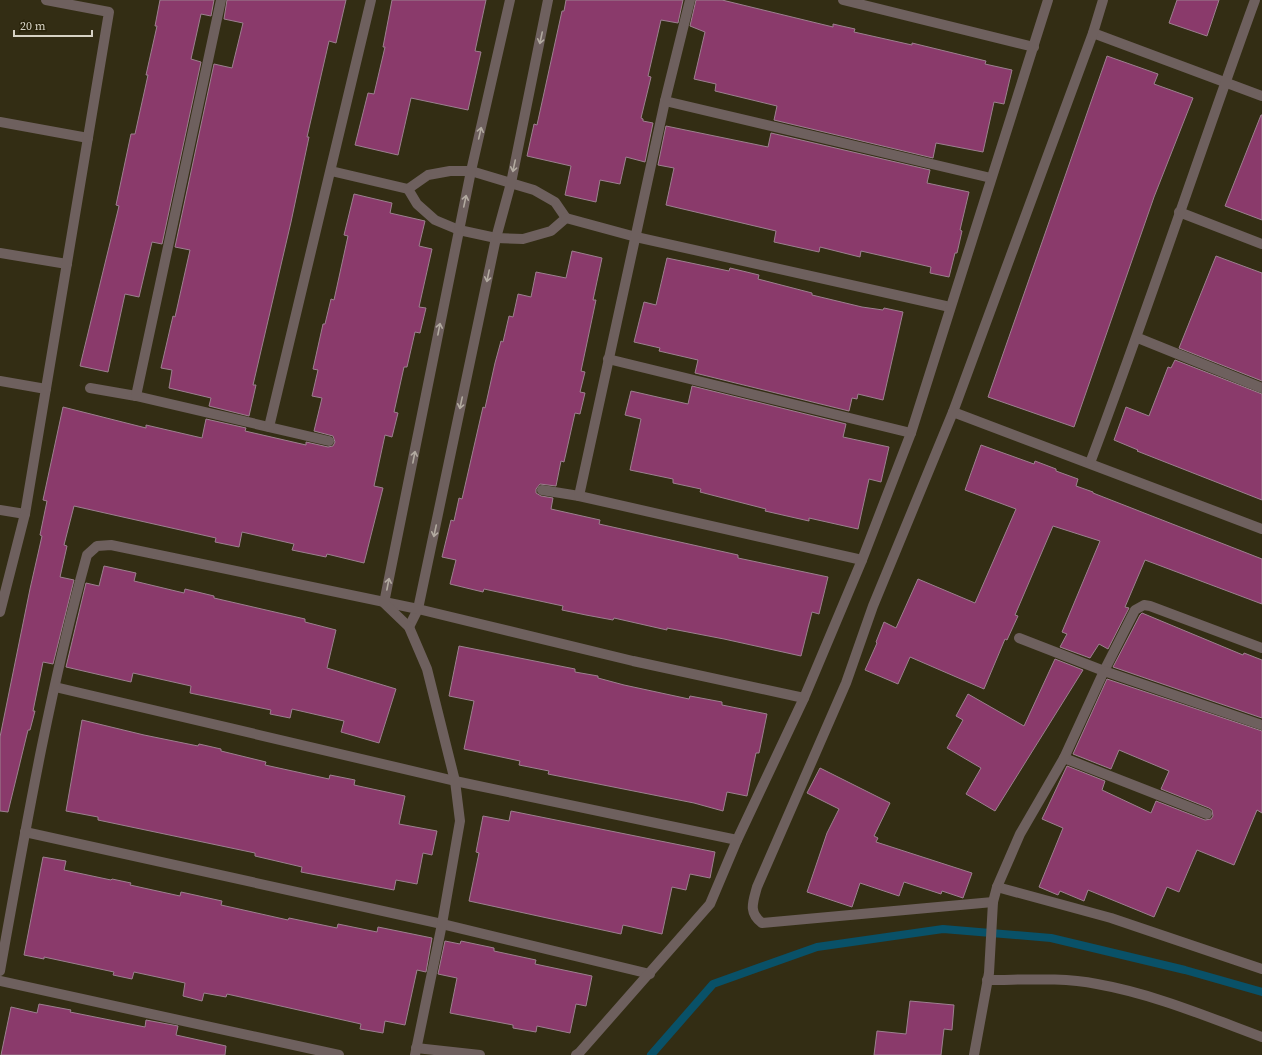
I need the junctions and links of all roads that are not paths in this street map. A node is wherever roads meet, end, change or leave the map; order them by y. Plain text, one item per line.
1 (46, 0) edge
2 (222, 0) edge
3 (371, 0) edge
4 (510, 0) edge
5 (548, 0) edge
6 (690, 0) edge
7 (844, 0) edge
8 (1048, 0) edge
9 (1103, 0) edge
10 (1255, 0) edge
11 (1093, 33) junction
12 (1034, 46) junction
13 (1225, 82) junction
14 (1262, 96) edge
15 (665, 101) junction
16 (0, 122) edge
17 (88, 138) junction
18 (331, 171) junction
19 (471, 171) junction
20 (991, 178) junction
21 (511, 183) junction
22 (408, 188) junction
23 (1180, 212) junction
24 (566, 218) junction
25 (459, 230) junction
26 (636, 237) junction
27 (496, 238) junction
28 (1262, 244) edge
29 (0, 253) edge
30 (67, 264) junction
31 (950, 307) junction
32 (1138, 338) junction
33 (608, 359) junction
34 (0, 381) edge
35 (90, 388) dead end
36 (1262, 388) edge
37 (46, 389) junction
38 (136, 396) junction
39 (953, 412) junction
40 (269, 428) junction
41 (912, 433) junction
42 (329, 441) dead end
43 (1090, 464) junction
44 (542, 490) dead end
45 (579, 496) junction
46 (0, 510) edge
47 (25, 514) junction
48 (1262, 529) edge
49 (862, 560) junction
50 (384, 603) junction
51 (418, 609) junction
52 (0, 612) edge
53 (409, 626) junction
54 (1019, 638) dead end
55 (1262, 648) edge
56 (1104, 671) junction
57 (55, 687) junction
58 (804, 698) junction
59 (1262, 726) edge
60 (1064, 758) junction
61 (455, 780) junction
62 (1207, 814) dead end
63 (25, 832) junction
64 (737, 840) junction
65 (997, 887) junction
66 (993, 906) junction
67 (442, 924) junction
68 (1262, 969) edge
69 (0, 971) edge
70 (650, 974) junction
71 (988, 976) junction
72 (0, 981) edge
73 (1262, 1037) edge
74 (415, 1051) edge
75 (339, 1055) edge
76 (480, 1055) edge
77 (576, 1055) edge
78 (974, 1055) edge

1 - 17 street
2 - 38 street
3 - 18 street
19 -> 4 street
5 -> 21 street
6 - 15 street
7 - 12 street
8 - 12 street
9 - 11 street
10 - 13 street
11 - 13 street
11 - 39 street
12 - 20 street
13 - 14 street
13 - 23 street
15 - 20 street
15 - 26 street
16 - 17 street
17 - 30 street
18 - 22 street
18 - 40 street
19 - 21 street
19 - 22 street
25 -> 19 street
20 - 31 street
21 - 24 street
21 - 27 street
22 - 25 street
23 - 28 street
23 - 32 street
24 - 26 street
24 - 27 street
25 - 27 street
50 -> 25 street
26 - 31 street
26 - 33 street
27 -> 51 street
29 - 30 street
30 - 37 street
31 - 41 street
32 - 36 street
32 - 43 street
33 - 41 street
33 - 45 street
34 - 37 street
35 - 38 street
37 - 47 street
38 - 40 street
39 - 43 street
39 - 66 street
40 - 42 street
41 - 49 street
43 - 48 street
44 - 45 street
45 - 49 street
46 - 47 street
47 - 52 street
49 - 58 street
50 - 51 street
50 - 53 street
50 - 57 street
51 - 53 street
51 - 58 street
53 - 61 street
54 - 56 street
55 - 56 street
56 - 59 street
56 - 60 street
57 - 61 street
57 - 63 street
58 - 64 street
60 - 62 street
60 - 65 street
61 - 64 street
61 - 67 street
63 - 67 street
63 - 69 street
64 - 70 street
65 - 66 street
65 - 68 street
66 - 71 street
67 - 70 street
67 - 74 street
70 - 77 street
71 - 73 street
71 - 78 street
72 - 75 street
74 - 76 street

